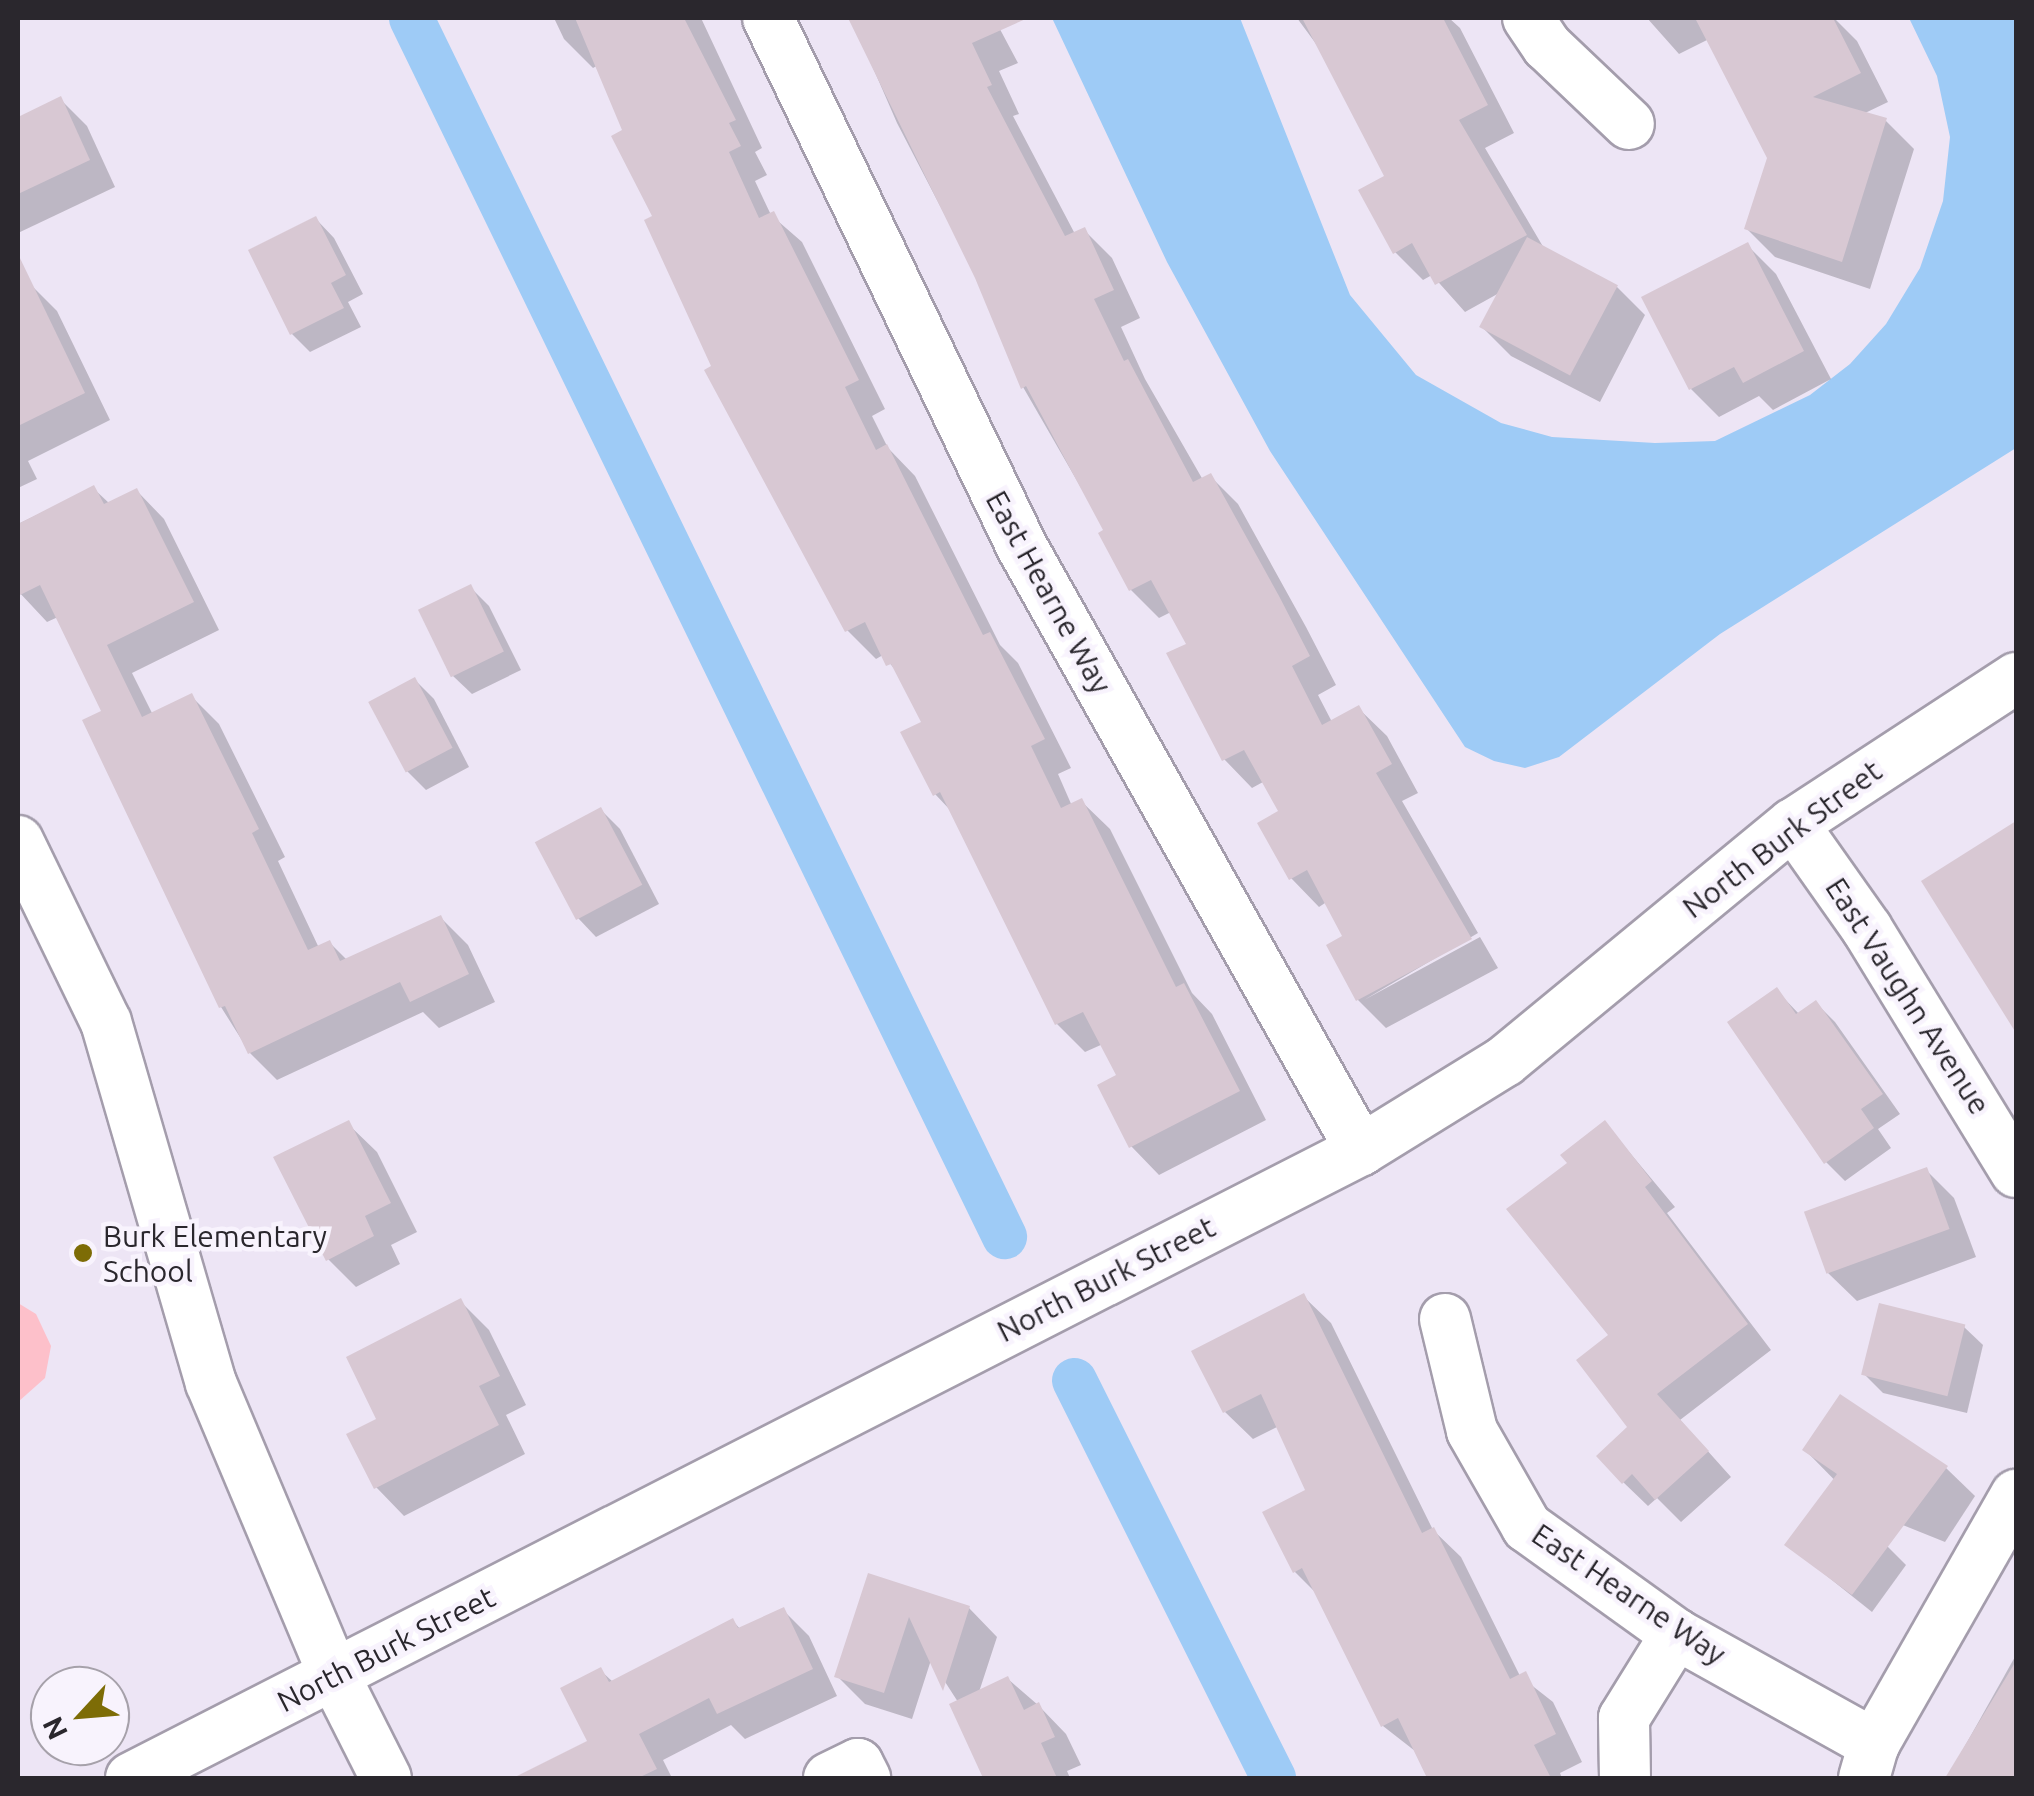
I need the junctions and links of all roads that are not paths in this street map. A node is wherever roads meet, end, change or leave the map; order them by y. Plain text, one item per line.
1 (768, 18) edge
2 (1528, 18) edge
3 (1629, 124) dead end
4 (2016, 678) edge
5 (1794, 824) junction
6 (18, 841) edge
7 (1361, 1150) junction
8 (2016, 1172) edge
9 (1445, 1319) dead end
10 (2016, 1495) edge
11 (1676, 1634) junction
12 (334, 1675) junction
13 (1869, 1761) edge
14 (132, 1778) edge
15 (386, 1778) edge
16 (1624, 1778) edge

1 - 7 street, East Hearne Way
2 - 3 street
4 - 5 street, North Burk Street
5 - 7 street, North Burk Street
5 - 8 street, East Vaughn Avenue
6 - 12 street
7 - 12 street, North Burk Street
9 - 11 street, East Hearne Way
10 - 13 street
11 - 13 street, East Hearne Way
11 - 16 street
12 - 14 street, North Burk Street
12 - 15 street

